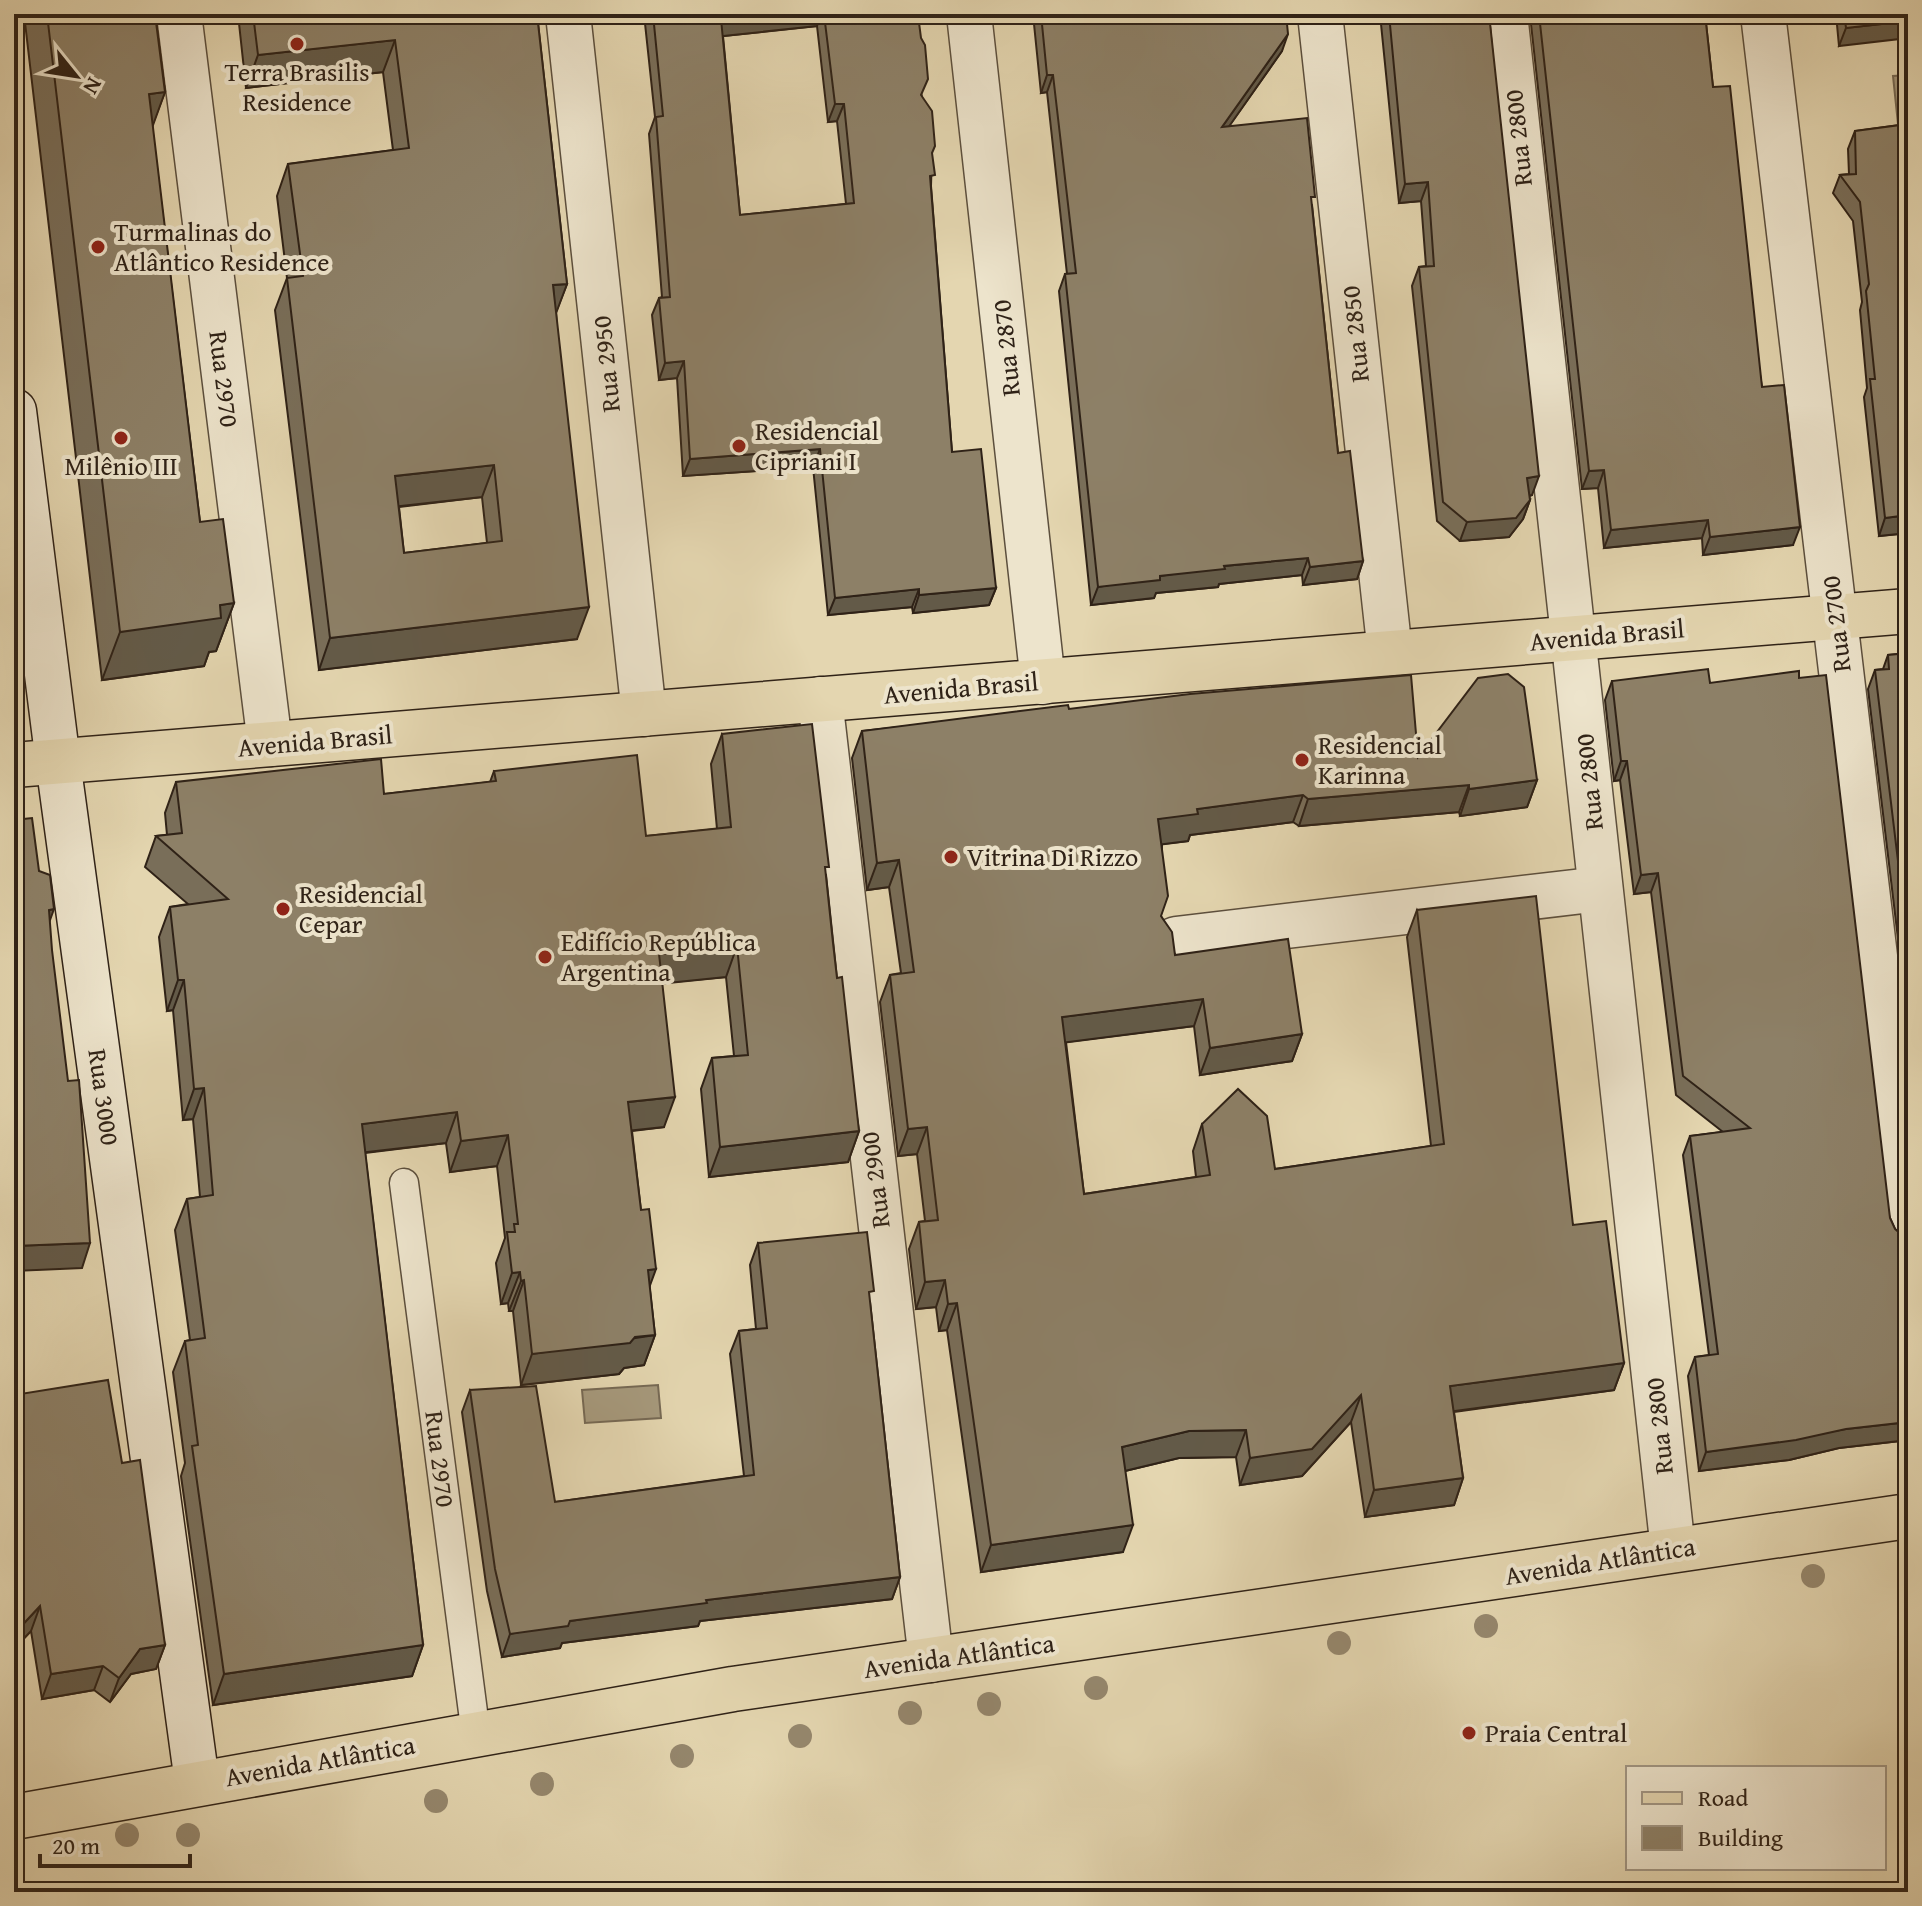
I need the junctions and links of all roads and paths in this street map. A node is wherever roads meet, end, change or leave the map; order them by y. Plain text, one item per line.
1 (179, 14) edge
2 (568, 14) edge
3 (969, 14) edge
4 (1320, 14) edge
5 (1505, 14) edge
6 (1763, 14) edge
7 (14, 411) edge
8 (1908, 611) edge
9 (1835, 617) junction
10 (1573, 638) junction
11 (1390, 653) junction
12 (1043, 682) junction
13 (820, 699) junction
14 (644, 714) junction
15 (270, 744) junction
16 (58, 762) junction
17 (14, 765) edge
18 (1600, 889) junction
19 (1176, 939) edge
20 (404, 1183) dead end
21 (1908, 1234) edge
22 (1908, 1516) edge
23 (1673, 1550) junction
24 (931, 1660) junction
25 (476, 1735) junction
26 (197, 1782) junction
27 (14, 1817) edge

1 - 15 street, Rua 2970
2 - 14 street, Rua 2950
3 - 12 street, Rua 2870
4 - 11 street, Rua 2850
5 - 10 street, Rua 2800
6 - 9 street, Rua 2700
7 - 16 street, Rua 3000
8 - 9 main road, Avenida Brasil
9 - 10 main road, Avenida Brasil
9 - 21 street, Rua 2700
10 - 11 main road, Avenida Brasil
10 - 18 street, Rua 2800
11 - 12 main road, Avenida Brasil
12 - 13 main road, Avenida Brasil
13 - 14 main road, Avenida Brasil
13 - 24 street, Rua 2900
14 - 15 main road, Avenida Brasil
15 - 16 main road, Avenida Brasil
16 - 17 main road, Avenida Brasil
16 - 26 street, Rua 3000
18 - 19 street
18 - 23 street, Rua 2800
20 - 25 lane, Rua 2970
22 - 23 main road, Avenida Atlântica
23 - 24 main road, Avenida Atlântica
24 - 25 main road, Avenida Atlântica
25 - 26 main road, Avenida Atlântica
26 - 27 main road, Avenida Atlântica

